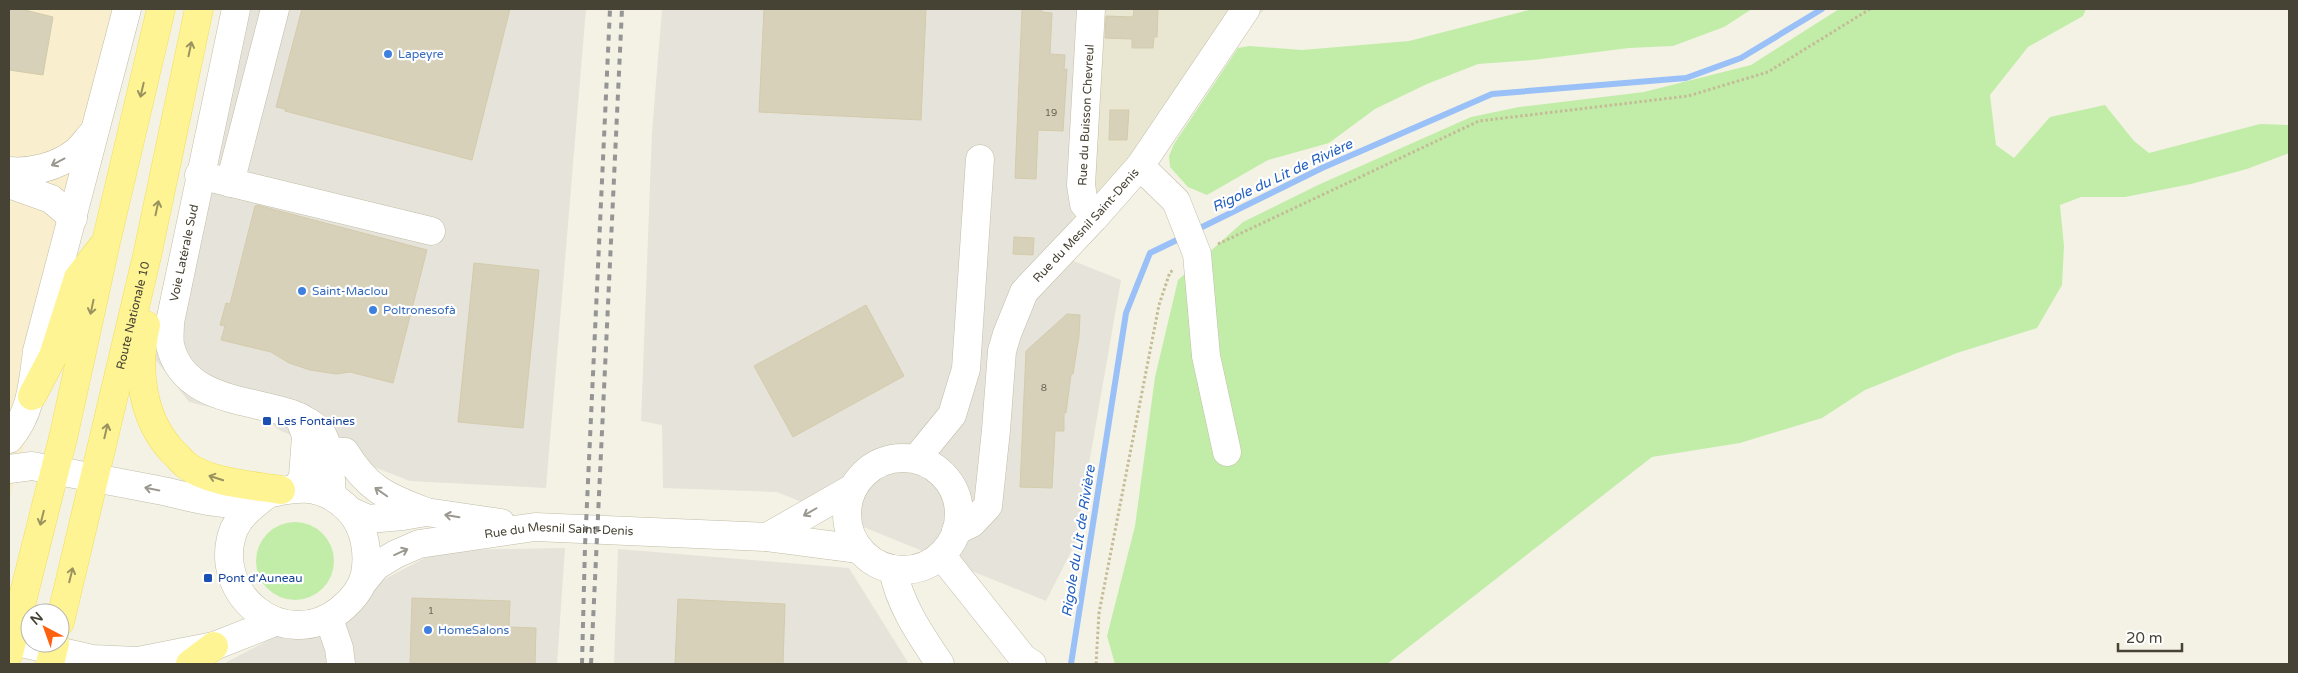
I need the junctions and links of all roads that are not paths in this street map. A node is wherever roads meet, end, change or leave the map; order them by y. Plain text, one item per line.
1 (127, 9) edge
2 (161, 9) edge
3 (199, 9) edge
4 (236, 9) edge
5 (275, 9) edge
6 (1091, 9) edge
7 (1246, 9) edge
8 (95, 130) junction
9 (980, 159) dead end
10 (1140, 166) junction
11 (9, 171) edge
12 (199, 175) junction
13 (230, 183) junction
14 (9, 184) edge
15 (1095, 217) junction
16 (73, 218) junction
17 (431, 231) dead end
18 (106, 242) junction
19 (147, 256) junction
20 (32, 396) junction
21 (299, 417) junction
22 (9, 439) edge
23 (328, 451) junction
24 (1227, 452) dead end
25 (916, 459) junction
26 (993, 467) junction
27 (9, 469) edge
28 (54, 470) junction
29 (94, 478) junction
30 (853, 488) junction
31 (282, 490) junction
32 (954, 490) junction
33 (341, 504) junction
34 (426, 512) junction
35 (535, 527) junction
36 (956, 532) junction
37 (767, 537) junction
38 (859, 549) junction
39 (941, 555) junction
40 (893, 569) junction
41 (363, 582) junction
42 (64, 603) edge
43 (329, 619) junction
44 (275, 622) junction
45 (10, 645) edge
46 (214, 646) junction
47 (53, 653) edge
48 (190, 664) edge
49 (341, 664) edge
50 (940, 664) edge
51 (1032, 664) edge

1 - 8 street
2 -> 18 main road
19 -> 3 main road, Route Nationale 10
4 - 12 street, Voie Latérale Sud
5 - 13 street
6 - 15 street, Rue du Buisson Chevreul
7 - 10 street, Rue du Mesnil Saint-Denis
8 -> 11 street
8 - 16 street
9 - 25 street
10 - 15 street, Rue du Mesnil Saint-Denis
10 - 24 street
12 - 13 street
12 - 21 street, Voie Latérale Sud
13 - 17 street
14 - 16 street
15 - 26 street, Rue du Mesnil Saint-Denis
16 - 20 street
18 - 20 main road
18 -> 28 main road
29 -> 19 main road, Route Nationale 10
31 -> 19 main road
20 - 22 street
21 - 23 street, Voie Latérale Sud
21 - 31 street
23 - 33 street, Voie Latérale Sud
34 -> 23 street
25 - 30 street
25 - 32 street
26 - 32 street
26 - 36 street, Rue du Mesnil Saint-Denis
27 - 28 street
28 - 29 street
28 -> 45 main road
31 -> 29 street
42 -> 29 main road, Route Nationale 10
30 -> 37 street
30 - 38 street
31 - 33 street
31 - 44 street
32 - 36 street
33 - 34 street
33 - 41 street
35 -> 34 street
35 - 37 street, Rue du Mesnil Saint-Denis
41 -> 35 street, Rue du Mesnil Saint-Denis
36 - 39 street
37 - 38 street, Rue du Mesnil Saint-Denis
38 - 40 street
39 - 40 street
39 - 51 street
40 - 50 street
41 - 43 street
43 - 44 street
43 - 49 street
44 - 46 street
46 - 47 street
46 - 48 main road

